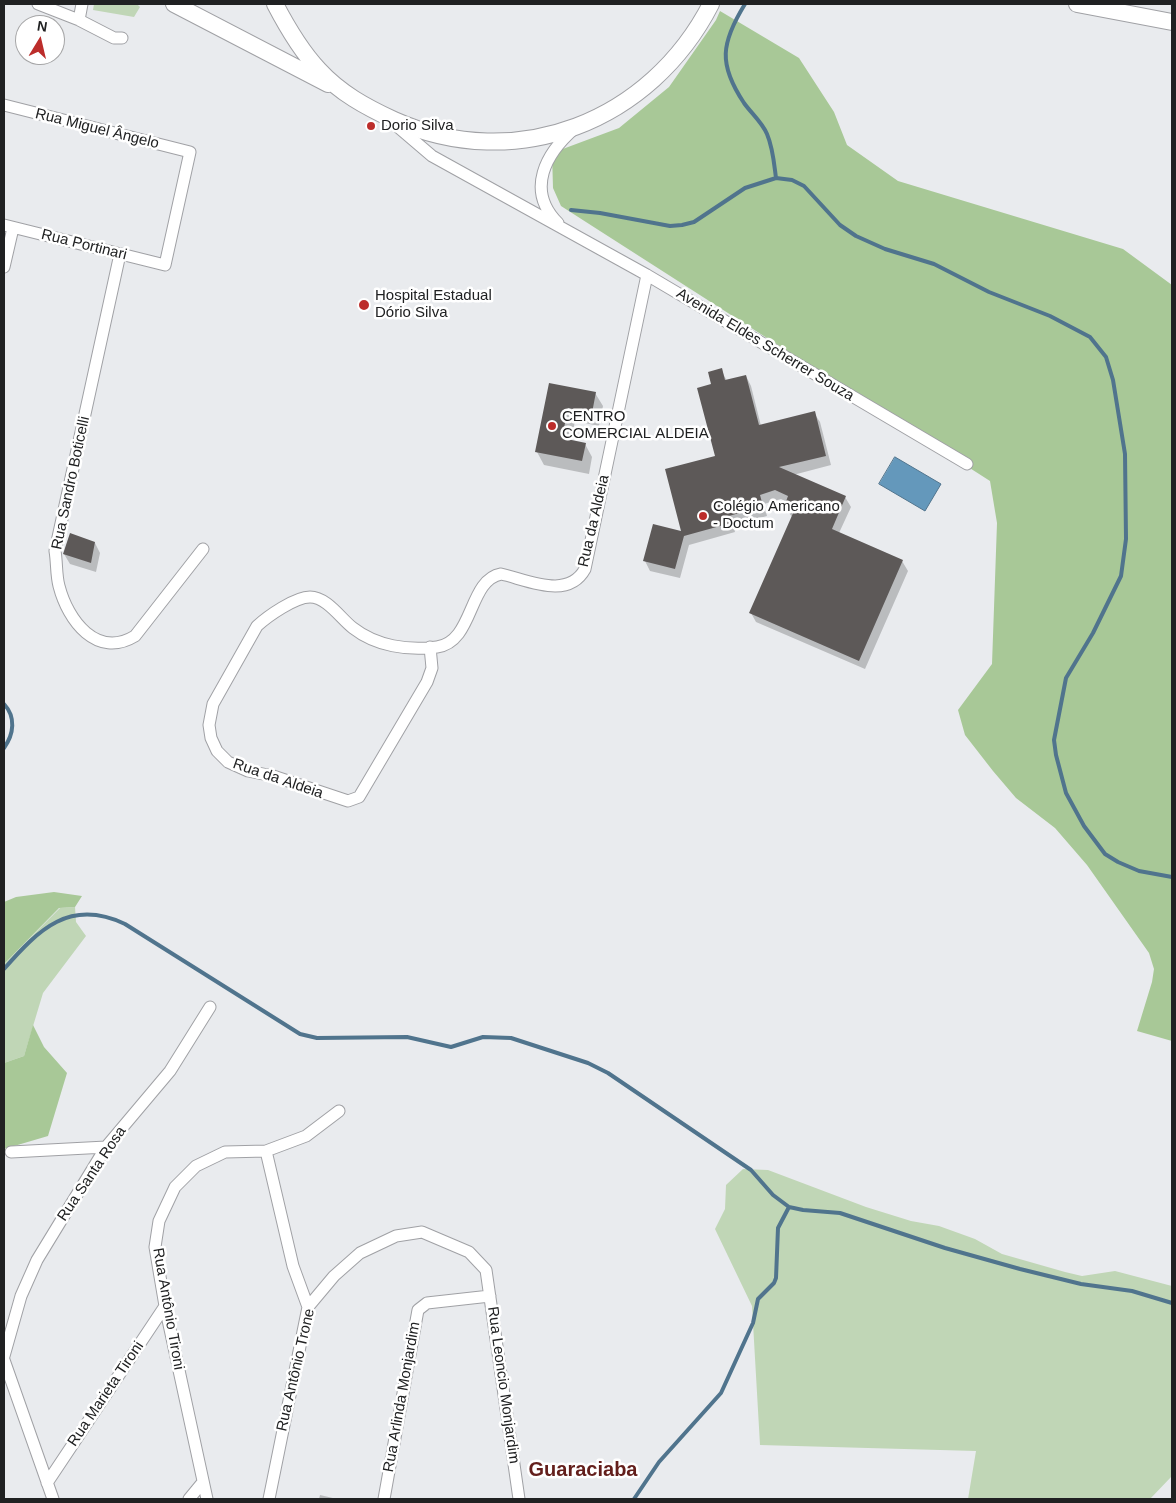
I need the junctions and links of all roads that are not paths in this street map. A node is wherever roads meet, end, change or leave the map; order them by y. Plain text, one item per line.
1 (38, 4) edge
2 (82, 4) edge
3 (174, 4) edge
4 (275, 4) edge
5 (711, 4) edge
6 (1077, 4) edge
7 (1110, 4) edge
8 (79, 20) junction
9 (1166, 20) edge
10 (122, 38) dead end
11 (341, 90) junction
12 (4, 105) edge
13 (385, 115) junction
14 (576, 127) junction
15 (8, 226) edge
16 (563, 228) junction
17 (120, 254) junction
18 (165, 265) joint
19 (4, 267) edge
20 (647, 275) junction
21 (967, 464) dead end
22 (203, 549) dead end
23 (430, 647) junction
24 (210, 1007) dead end
25 (339, 1111) dead end
26 (106, 1147) junction
27 (11, 1152) dead end
28 (266, 1152) junction
29 (486, 1270) joint
30 (490, 1296) junction
31 (165, 1306) junction
32 (308, 1306) junction
33 (4, 1356) edge
34 (4, 1360) edge
35 (202, 1482) junction
36 (47, 1483) junction
37 (53, 1499) edge
38 (189, 1499) edge
39 (207, 1499) edge
40 (269, 1499) edge
41 (384, 1499) edge
42 (519, 1499) edge

1 - 8 street
2 - 8 street
3 - 11 main road
4 - 11 main road
5 - 14 main road
6 - 9 main road
7 - 9 main road
8 - 10 street
11 - 13 main road
12 - 18 street, Rua Miguel Ângelo
13 - 14 main road
13 - 16 street, Avenida Eldes Scherrer Souza
14 - 16 street, Avenida Eldes Scherrer Souza
15 - 17 street, Rua Portinari
15 - 19 street
16 - 20 street, Avenida Eldes Scherrer Souza
17 - 18 street, Rua Portinari
17 - 22 street, Rua Sandro Boticelli
20 - 21 street, Avenida Eldes Scherrer Souza
20 - 23 street, Rua da Aldeia
23 - 23 street, Rua da Aldeia
24 - 26 street, Rua Santa Rosa
25 - 28 street, Rua Antônio Tironi
26 - 27 street
26 - 33 street, Rua Santa Rosa
28 - 31 street, Rua Antônio Tironi
28 - 32 street
29 - 30 street, Rua Leoncio Monjardim
29 - 32 street, Rua Antônio Trone
30 - 41 street, Rua Arlinda Monjardim
30 - 42 street, Rua Leoncio Monjardim
31 - 35 street, Rua Antônio Tironi
31 - 36 street, Rua Marieta Tironi
32 - 40 street, Rua Antônio Trone
34 - 36 street
35 - 38 street
35 - 39 street, Rua Antônio Tironi
36 - 37 street

